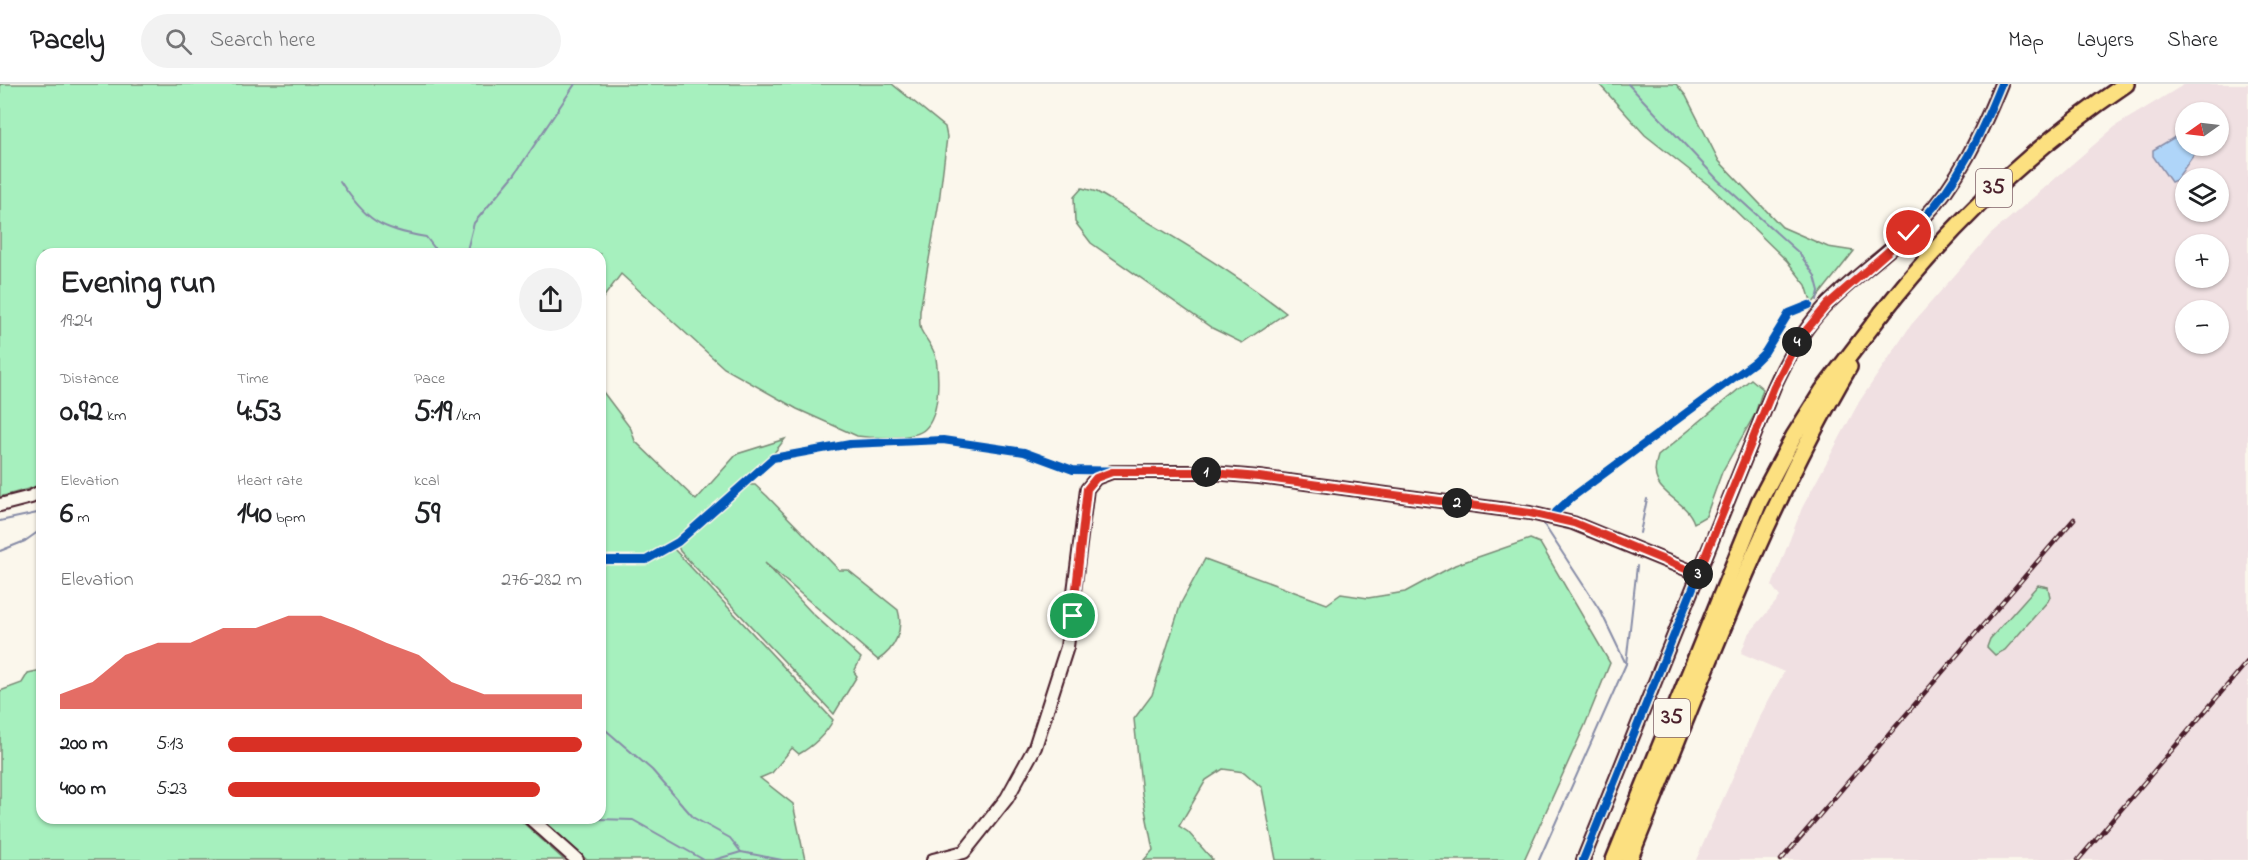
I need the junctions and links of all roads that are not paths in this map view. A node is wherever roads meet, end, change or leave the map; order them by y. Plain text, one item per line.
1 (2001, 84) edge
2 (2126, 84) edge
3 (1882, 313) junction
4 (36, 494) edge
5 (0, 505) edge
6 (1698, 574) junction
7 (537, 824) edge
8 (577, 860) edge
9 (933, 860) edge
10 (1582, 860) edge
11 (1614, 860) edge
12 (1629, 860) edge

1 - 6 street
2 - 3 main road, 35
3 - 11 main road, 35
3 - 12 main road, 35
4 - 5 street
6 - 9 street
6 - 10 street
7 - 8 street

